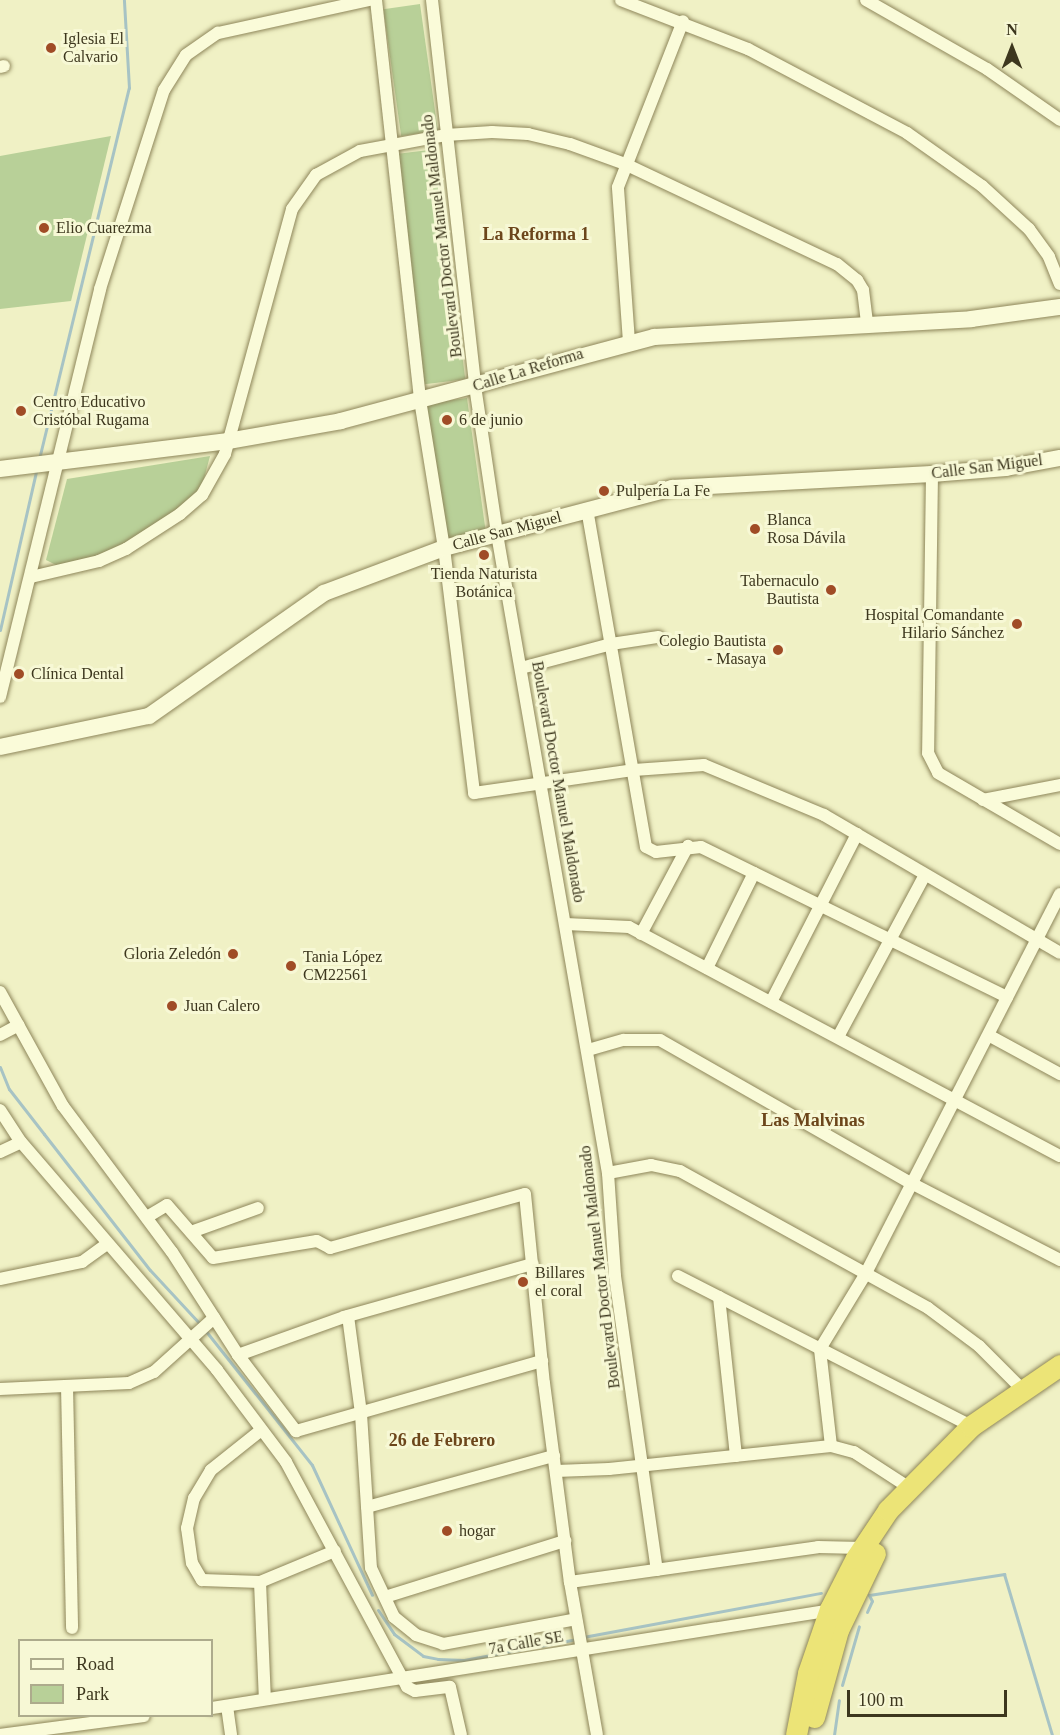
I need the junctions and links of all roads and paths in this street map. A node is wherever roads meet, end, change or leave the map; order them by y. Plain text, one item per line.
1 (369, 0) edge
2 (376, 0) edge
3 (432, 0) edge
4 (621, 0) edge
5 (866, 0) edge
6 (683, 21) junction
7 (1060, 120) edge
8 (446, 135) junction
9 (390, 147) junction
10 (625, 164) junction
11 (1060, 284) edge
12 (1060, 307) edge
13 (867, 324) junction
14 (629, 342) junction
15 (475, 386) junction
16 (420, 400) junction
17 (228, 441) junction
18 (1060, 458) edge
19 (56, 462) junction
20 (0, 469) edge
21 (932, 474) junction
22 (587, 509) junction
23 (497, 534) junction
24 (444, 548) junction
25 (31, 577) junction
26 (658, 637) dead end
27 (611, 644) junction
28 (520, 668) junction
29 (0, 697) edge
30 (0, 747) edge
31 (634, 770) junction
32 (542, 785) junction
33 (1060, 785) edge
34 (983, 800) junction
35 (857, 834) junction
36 (1060, 844) edge
37 (688, 846) junction
38 (754, 873) junction
39 (925, 875) junction
40 (1060, 894) edge
41 (820, 906) junction
42 (566, 924) junction
43 (641, 934) junction
44 (890, 940) junction
45 (1035, 940) junction
46 (1060, 953) edge
47 (707, 968) junction
48 (0, 992) edge
49 (1007, 997) junction
50 (771, 1002) junction
51 (16, 1026) junction
52 (0, 1035) edge
53 (990, 1036) junction
54 (838, 1037) junction
55 (588, 1050) junction
56 (1060, 1074) edge
57 (954, 1100) junction
58 (0, 1110) edge
59 (21, 1142) junction
60 (0, 1152) edge
61 (1060, 1156) edge
62 (608, 1173) junction
63 (911, 1183) junction
64 (258, 1208) dead end
65 (147, 1217) junction
66 (191, 1232) junction
67 (107, 1244) junction
68 (1060, 1260) edge
69 (533, 1264) junction
70 (865, 1275) junction
71 (678, 1276) dead end
72 (0, 1279) edge
73 (719, 1297) junction
74 (348, 1316) junction
75 (211, 1321) junction
76 (194, 1337) junction
77 (820, 1349) junction
78 (238, 1355) junction
79 (542, 1361) junction
80 (1060, 1365) edge
81 (1060, 1379) edge
82 (67, 1386) junction
83 (0, 1389) edge
84 (1023, 1389) junction
85 (361, 1414) junction
86 (971, 1426) junction
87 (260, 1431) junction
88 (831, 1446) junction
89 (554, 1456) junction
90 (736, 1456) junction
91 (640, 1465) junction
92 (556, 1471) junction
93 (908, 1487) junction
94 (367, 1507) junction
95 (565, 1541) junction
96 (862, 1548) junction
97 (335, 1551) junction
98 (657, 1570) junction
99 (260, 1582) junction
100 (570, 1582) junction
101 (385, 1597) junction
102 (837, 1612) junction
103 (577, 1625) junction
104 (72, 1628) dead end
105 (583, 1648) junction
106 (404, 1680) junction
107 (265, 1699) junction
108 (227, 1706) junction
109 (213, 1708) edge
110 (138, 1717) edge
111 (57, 1731) edge
112 (0, 1735) edge
113 (231, 1735) edge
114 (461, 1735) edge
115 (597, 1735) edge
116 (796, 1735) edge
117 (810, 1735) edge

1 - 19 street
2 - 9 street
3 - 8 street, Boulevard Doctor Manuel Maldonado
4 - 6 street
5 - 7 street
6 - 10 street
6 - 11 street
8 - 9 street
8 - 10 street
8 - 15 street, Boulevard Doctor Manuel Maldonado
9 - 16 street
9 - 17 street
10 - 13 street
10 - 14 street
12 - 13 street, Calle La Reforma
13 - 14 street, Calle La Reforma
14 - 15 street, Calle La Reforma
15 - 16 street, Calle La Reforma
15 - 23 street, Boulevard Doctor Manuel Maldonado
16 - 17 street, Calle La Reforma
16 - 24 street
17 - 19 street, Calle La Reforma
17 - 25 street
18 - 21 street, Calle San Miguel
19 - 20 street, Calle La Reforma
19 - 25 street
21 - 22 street, Calle San Miguel
21 - 34 street
22 - 23 street, Calle San Miguel
22 - 27 street
23 - 24 street, Calle San Miguel
23 - 28 street, Boulevard Doctor Manuel Maldonado
24 - 30 street, Calle San Miguel
24 - 32 street
25 - 29 street
26 - 27 street
27 - 28 street
27 - 31 street
28 - 32 street, Boulevard Doctor Manuel Maldonado
31 - 32 street
31 - 35 street
31 - 37 street
32 - 42 street, Boulevard Doctor Manuel Maldonado
33 - 34 street
34 - 36 street
35 - 39 street
35 - 41 street
37 - 38 street
37 - 43 street
38 - 41 street
38 - 47 street
39 - 44 street
39 - 45 street
40 - 45 street
41 - 44 street
41 - 50 street
42 - 43 street
42 - 55 street, Boulevard Doctor Manuel Maldonado
43 - 47 street
44 - 49 street
44 - 54 street
45 - 46 street
45 - 49 street
47 - 50 street
48 - 51 street
49 - 53 street
50 - 54 street
51 - 52 street
51 - 65 street
53 - 56 street
53 - 57 street
54 - 57 street
55 - 62 street, Boulevard Doctor Manuel Maldonado
55 - 63 street
57 - 61 street
57 - 63 street
58 - 59 street
59 - 60 street
59 - 67 street
62 - 70 street
62 - 91 street, Boulevard Doctor Manuel Maldonado
63 - 68 street
63 - 70 street
64 - 66 street
65 - 66 street
65 - 75 street
66 - 69 street
67 - 72 street
67 - 76 street
69 - 74 street
69 - 79 street
70 - 77 street
70 - 84 street
71 - 73 street
73 - 77 street
73 - 90 street
74 - 78 street
74 - 85 street
75 - 76 street
75 - 78 street
76 - 82 street
76 - 87 street
77 - 86 street
77 - 88 street
78 - 85 street
79 - 85 street
79 - 89 street
80 - 84 highway
81 - 102 highway
82 - 83 street
82 - 104 street
84 - 86 highway
85 - 94 street
86 - 93 highway
87 - 97 street
87 - 99 street
88 - 90 street
88 - 93 street
89 - 92 street
89 - 94 street
90 - 91 street
91 - 92 street
91 - 98 street, Boulevard Doctor Manuel Maldonado
92 - 95 street
93 - 96 highway
94 - 101 street
95 - 100 street
95 - 101 street
96 - 98 street
96 - 102 highway
97 - 99 street
97 - 106 street
98 - 100 street
99 - 107 street
100 - 103 street
101 - 103 street
102 - 105 street, 7a Calle SE
102 - 116 highway
102 - 117 highway
103 - 105 street
105 - 106 street, 7a Calle SE
105 - 115 street
106 - 107 street, 7a Calle SE
106 - 114 street
107 - 108 street, 7a Calle SE
108 - 109 street, 7a Calle SE
108 - 113 street
110 - 111 street
111 - 112 street

